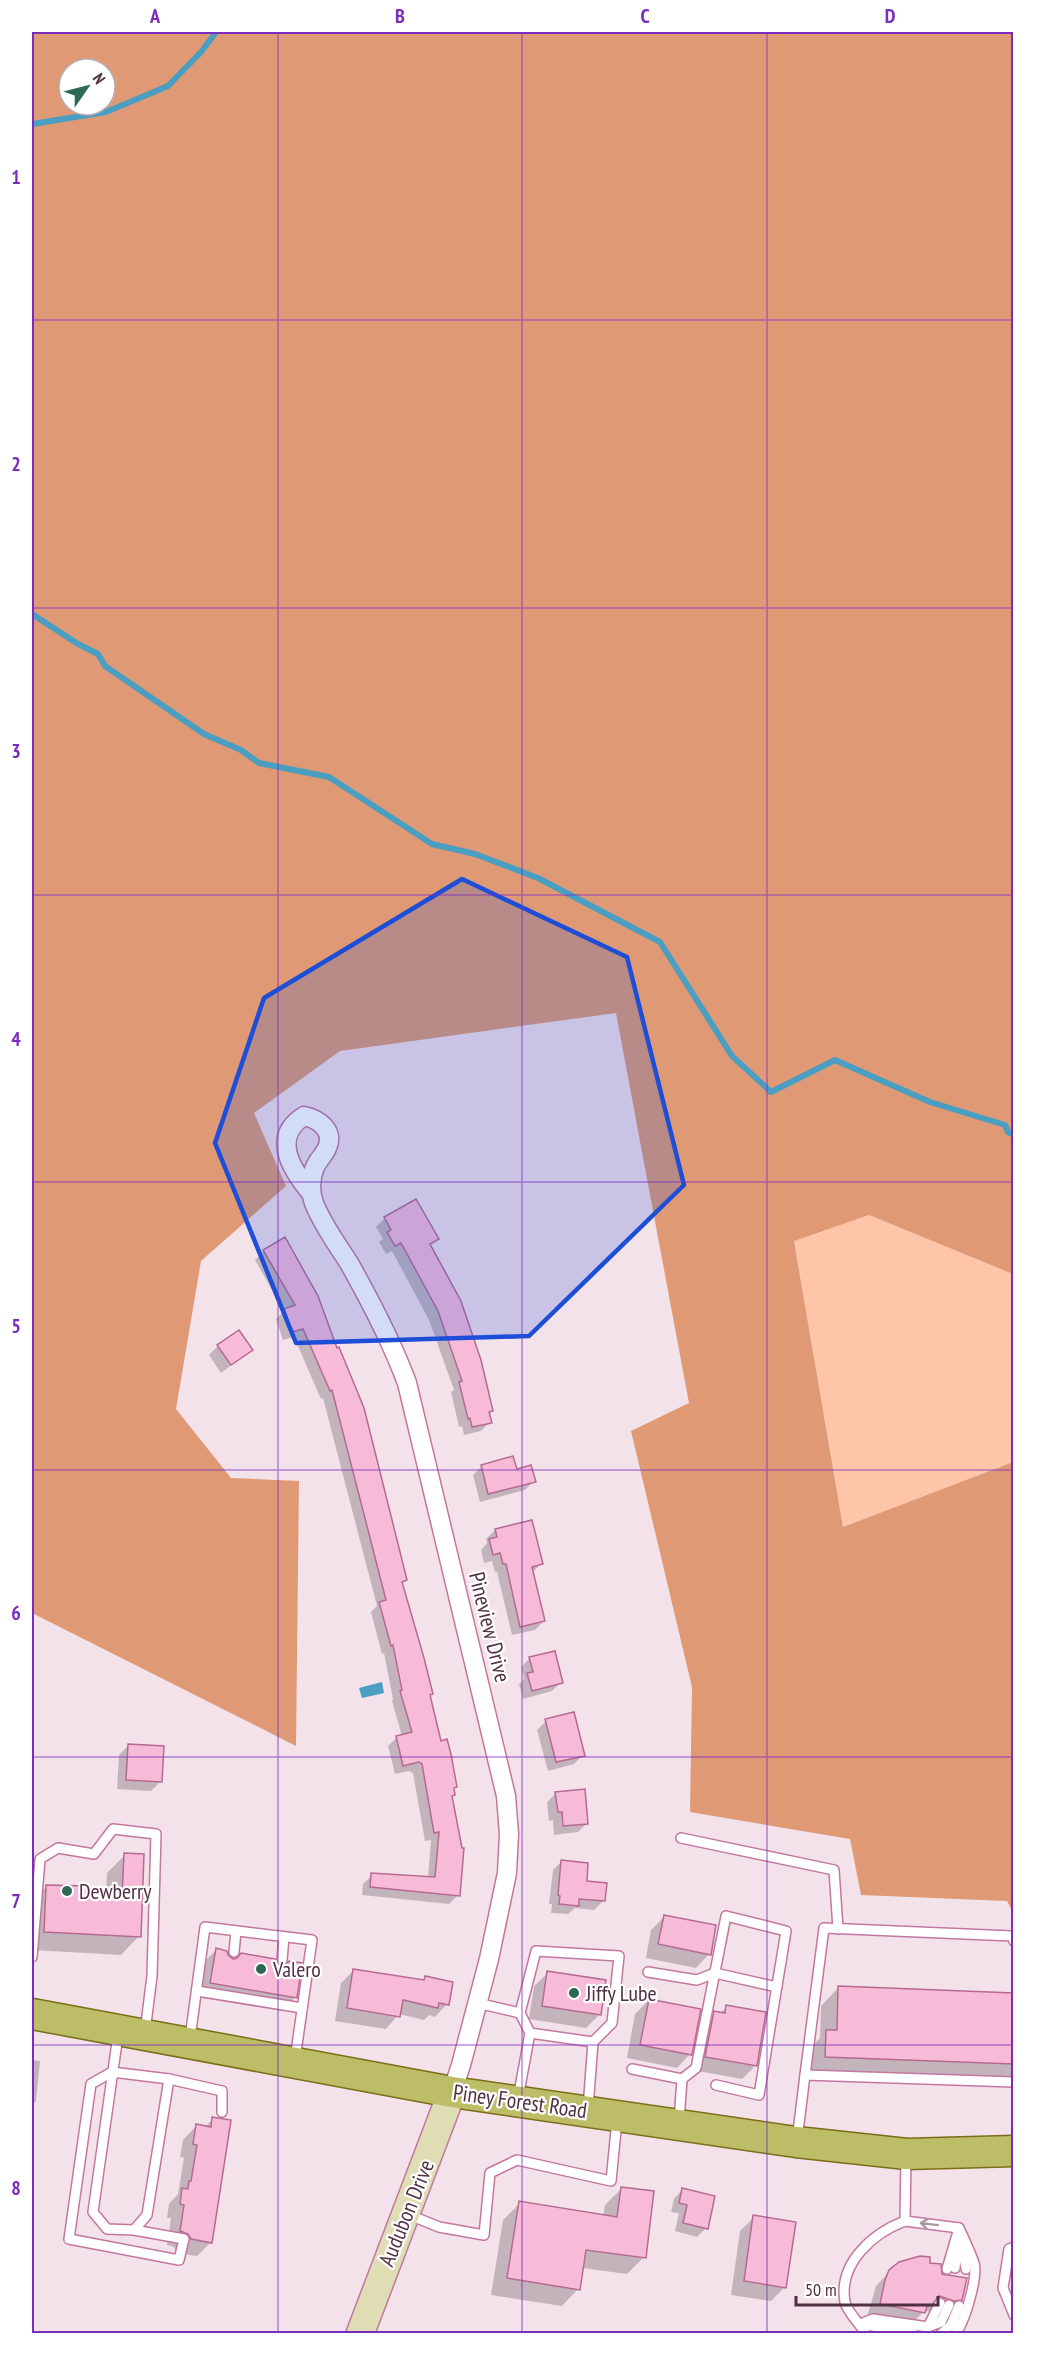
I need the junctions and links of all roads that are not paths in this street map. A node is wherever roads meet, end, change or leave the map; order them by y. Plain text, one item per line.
1 (311, 1193) dead end
2 (681, 1838) dead end
3 (838, 1929) junction
4 (236, 1931) junction
5 (284, 1936) junction
6 (1014, 1941) edge
7 (234, 1952) dead end
8 (32, 1957) edge
9 (282, 1960) dead end
10 (648, 1972) dead end
11 (715, 1973) junction
12 (777, 1987) junction
13 (197, 1991) junction
14 (477, 2003) junction
15 (302, 2008) junction
16 (520, 2013) junction
17 (32, 2014) edge
18 (132, 2032) junction
19 (530, 2033) junction
20 (190, 2042) junction
21 (593, 2042) junction
22 (295, 2061) junction
23 (632, 2069) dead end
24 (112, 2072) junction
25 (805, 2075) junction
26 (169, 2079) junction
27 (682, 2079) junction
28 (1014, 2082) edge
29 (716, 2085) dead end
30 (452, 2092) junction
31 (517, 2101) junction
32 (588, 2111) junction
33 (222, 2112) dead end
34 (617, 2115) junction
35 (679, 2124) junction
36 (796, 2142) junction
37 (1014, 2151) edge
38 (906, 2154) junction
39 (405, 2213) junction
40 (905, 2221) junction
41 (959, 2228) junction
42 (134, 2230) junction
43 (1014, 2247) edge
44 (951, 2268) dead end
45 (966, 2269) dead end
46 (944, 2304) dead end
47 (959, 2306) dead end
48 (1014, 2315) edge
49 (860, 2324) junction
50 (360, 2334) edge
51 (866, 2334) edge
52 (914, 2334) edge
53 (941, 2334) edge
54 (955, 2334) edge

1 - 14 street, Pineview Drive
2 - 3 lane
3 - 6 lane
3 - 25 lane
4 - 5 lane
4 - 7 lane
4 - 13 lane
5 - 9 lane
5 - 15 lane
8 - 18 lane
10 - 11 lane
11 - 12 lane
11 - 12 lane
11 - 27 lane
12 - 29 lane
13 - 15 lane
13 - 20 lane
14 - 16 lane
14 - 30 street, Pineview Drive
15 - 22 lane
16 - 19 lane
16 - 21 lane
17 - 18 main road, Piney Forest Road
18 - 20 main road, Piney Forest Road
18 - 24 lane
19 - 21 lane
19 - 31 lane
20 - 22 main road, Piney Forest Road
21 - 32 lane
22 - 30 main road, Piney Forest Road
23 - 27 lane
24 - 26 lane
24 - 42 lane
24 - 42 lane
25 - 28 lane
25 - 36 lane
26 - 33 lane
26 - 42 lane
27 - 35 lane
30 - 31 main road, Piney Forest Road
30 - 39 street, Audubon Drive
31 - 32 main road, Piney Forest Road
32 - 34 main road, Piney Forest Road
34 - 35 main road, Piney Forest Road
34 - 39 lane
35 - 36 main road, Piney Forest Road
36 - 38 main road, Piney Forest Road
37 - 38 main road, Piney Forest Road
38 - 40 lane
39 - 50 street, Audubon Drive
41 -> 40 lane
40 - 49 lane
41 - 44 lane
41 - 45 lane
41 - 54 lane
43 - 48 lane
46 - 49 lane
47 - 53 lane
49 - 51 lane
49 - 52 lane

